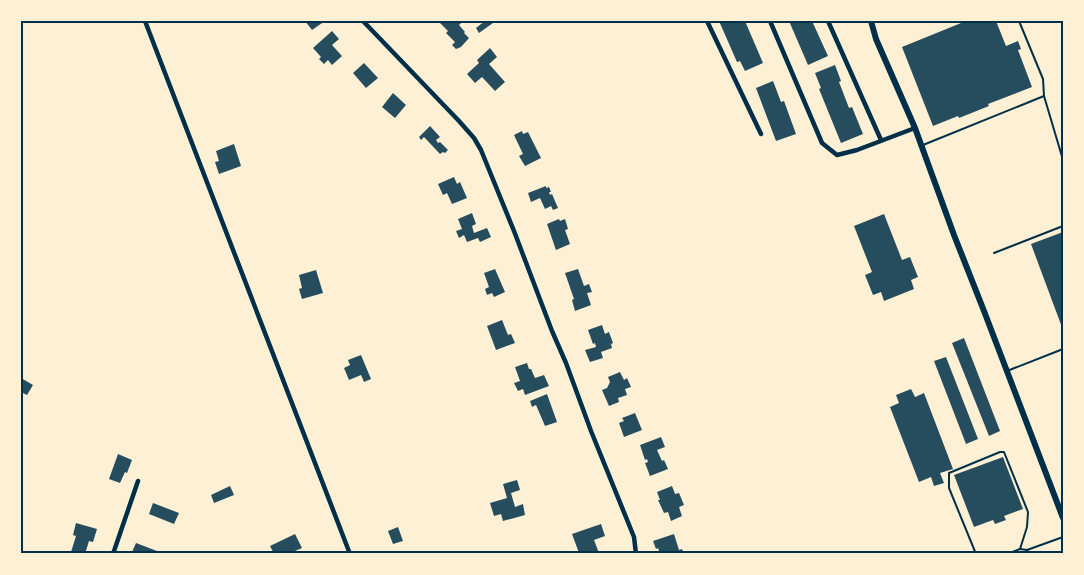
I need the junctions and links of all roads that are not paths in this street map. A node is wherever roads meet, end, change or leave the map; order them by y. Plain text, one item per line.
1 (145, 21) edge
2 (363, 21) edge
3 (707, 21) edge
4 (770, 21) edge
5 (828, 21) edge
6 (871, 21) edge
7 (1019, 21) edge
8 (1044, 96) junction
9 (915, 128) junction
10 (761, 134) dead end
11 (881, 140) junction
12 (921, 146) junction
13 (1063, 160) edge
14 (1063, 226) edge
15 (994, 253) dead end
16 (1063, 350) edge
17 (1007, 371) junction
18 (138, 481) dead end
19 (1062, 512) edge
20 (1063, 537) edge
21 (1020, 549) junction
22 (1028, 552) edge
23 (113, 554) edge
24 (350, 554) edge
25 (636, 554) edge
26 (976, 554) edge
27 (1007, 554) edge

1 - 24 street
2 - 25 street
3 - 10 street
4 - 11 street
5 - 11 street
6 - 9 street
7 - 8 lane
8 - 12 lane
8 - 13 lane
9 - 11 street
9 - 12 street
12 - 17 street
14 - 15 lane
16 - 17 lane
17 - 19 street
18 - 23 street
20 - 22 lane
21 - 22 lane
21 - 26 lane
21 - 27 lane

